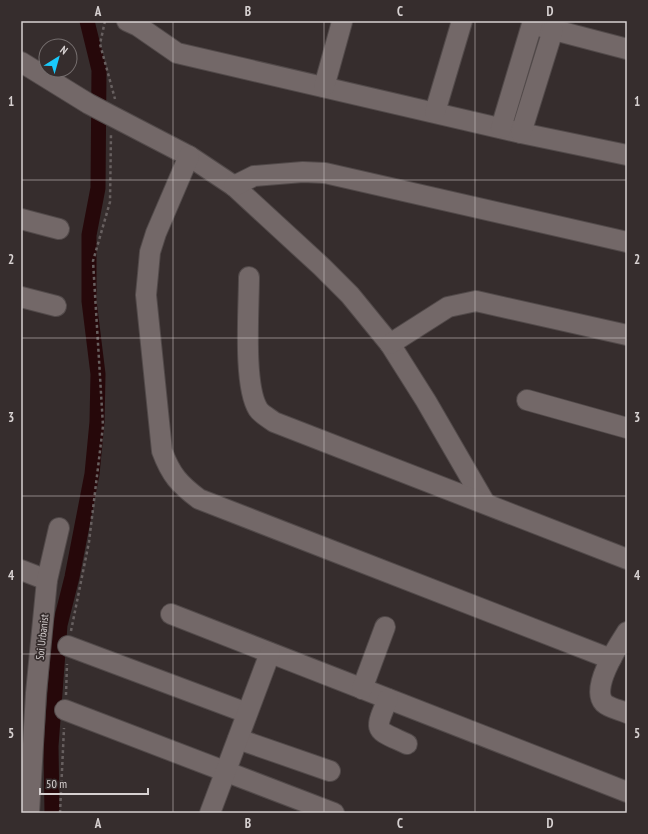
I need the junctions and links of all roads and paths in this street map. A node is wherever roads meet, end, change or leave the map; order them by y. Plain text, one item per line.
1 (105, 21) edge
2 (126, 21) edge
3 (462, 21) edge
4 (342, 22) dead end
5 (532, 23) edge
6 (553, 30) junction
7 (627, 49) edge
8 (21, 62) edge
9 (324, 87) junction
10 (435, 112) junction
11 (118, 119) junction
12 (501, 128) junction
13 (521, 133) junction
14 (627, 155) edge
15 (189, 156) junction
16 (234, 186) junction
17 (21, 219) edge
18 (59, 229) dead end
19 (627, 242) edge
20 (249, 277) dead end
21 (21, 298) edge
22 (56, 306) dead end
23 (627, 335) edge
24 (390, 344) junction
25 (527, 400) dead end
26 (627, 428) edge
27 (485, 503) junction
28 (59, 528) dead end
29 (627, 559) edge
30 (21, 570) edge
31 (47, 580) junction
32 (172, 614) dead end
33 (384, 627) dead end
34 (627, 632) edge
35 (68, 646) junction
36 (270, 653) junction
37 (611, 659) junction
38 (362, 689) junction
39 (29, 690) edge
40 (388, 699) junction
41 (65, 710) junction
42 (247, 713) junction
43 (627, 713) edge
44 (238, 739) junction
45 (407, 744) dead end
46 (330, 771) dead end
47 (227, 772) junction
48 (627, 792) edge
49 (30, 806) edge
50 (60, 813) edge
51 (210, 813) edge
52 (334, 813) edge

1 - 11 path
2 - 9 street
3 - 10 street
4 - 9 street
5 - 6 street
5 - 12 street
6 - 7 street
6 - 13 street
8 - 11 street
9 - 10 street
10 - 12 street
11 - 15 street
11 - 35 path
12 - 13 street
13 - 14 street
15 - 16 street
15 - 37 street
16 - 19 street
16 - 24 street
17 - 18 street
20 - 27 street
21 - 22 street
23 - 24 street
24 - 27 street
25 - 26 street
27 - 29 street
28 - 31 street, Soi Urbanist
30 - 31 street
31 - 39 street, Soi Urbanist
32 - 36 street
33 - 38 street
34 - 37 street
35 - 41 path
35 - 42 street
36 - 38 street
36 - 42 street
37 - 43 street
38 - 40 street
39 - 49 street, Soi Urbanist
40 - 45 street
40 - 48 street
41 - 47 street
41 - 50 path
42 - 44 street
44 - 46 street
44 - 47 street
47 - 51 street
47 - 52 street

